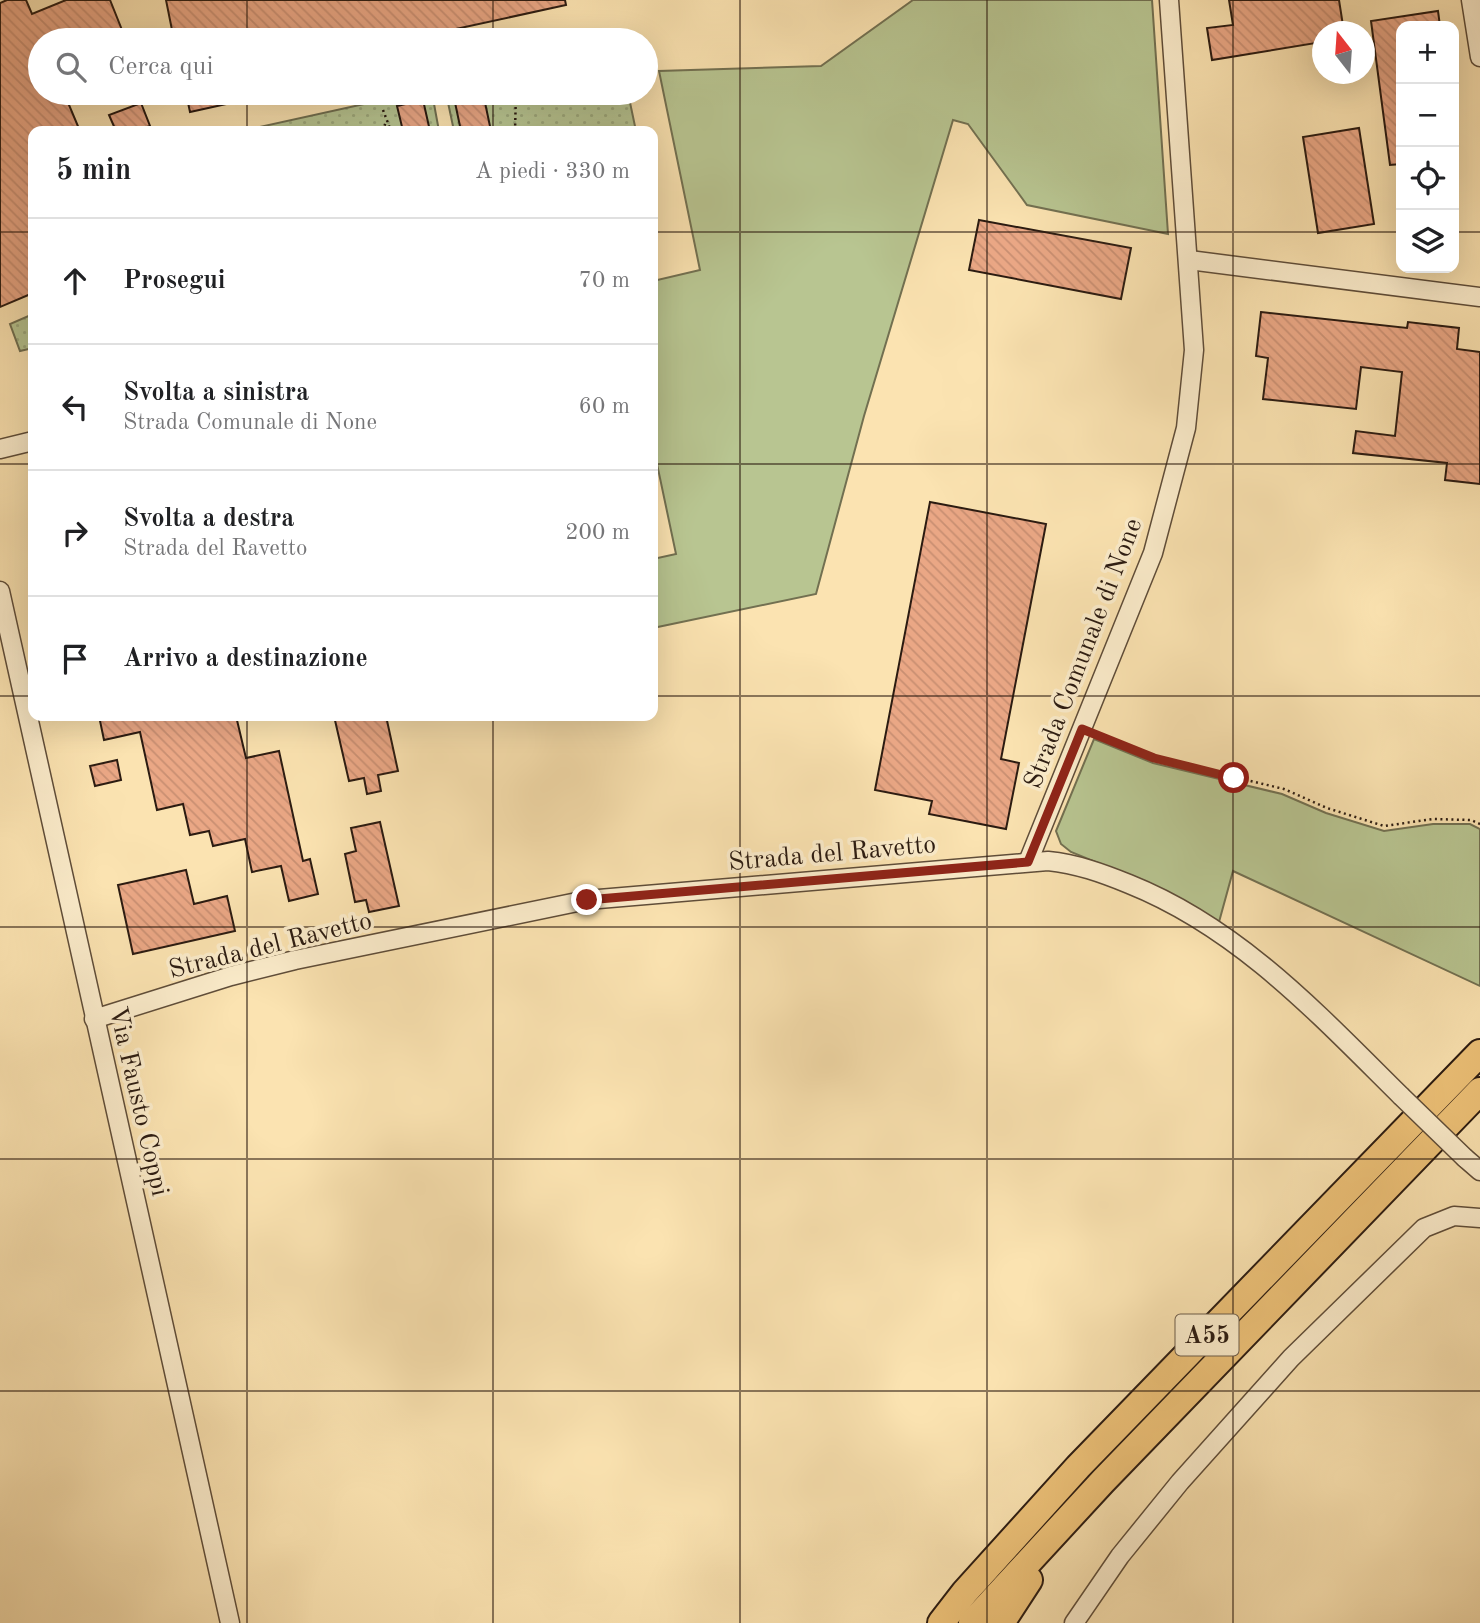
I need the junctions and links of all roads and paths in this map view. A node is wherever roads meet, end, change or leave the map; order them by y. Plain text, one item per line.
1 (1168, 0) edge
2 (1471, 0) edge
3 (1480, 57) edge
4 (515, 105) edge
5 (383, 110) dead end
6 (386, 121) junction
7 (384, 126) edge
8 (388, 126) edge
9 (514, 126) edge
10 (1189, 260) junction
11 (1480, 297) edge
12 (28, 442) edge
13 (0, 449) edge
14 (0, 591) edge
15 (28, 694) edge
16 (33, 721) edge
17 (1082, 729) junction
18 (1480, 824) edge
19 (1028, 862) junction
20 (94, 1019) junction
21 (1480, 1053) edge
22 (1480, 1091) edge
23 (1480, 1171) edge
24 (1480, 1218) edge
25 (1103, 1481) junction
26 (230, 1623) edge
27 (941, 1623) edge
28 (972, 1623) edge
29 (1001, 1623) edge
30 (1074, 1623) edge

1 - 10 street, Strada Comunale di None
2 - 3 street
4 - 9 path
5 - 6 path
6 - 7 path
6 - 8 path
10 - 11 street
10 - 17 street, Strada Comunale di None
12 - 13 street
14 - 15 street, Via Fausto Coppi
16 - 20 street, Via Fausto Coppi
17 - 18 path
17 - 19 street, Strada Comunale di None
19 - 20 street, Strada del Ravetto
19 - 23 street, Strada del Ravetto, bridge
20 - 26 street, Via Fausto Coppi
21 - 27 highway, A55
22 - 25 highway, A55
24 - 30 street
25 - 28 highway, A55
25 - 29 highway

